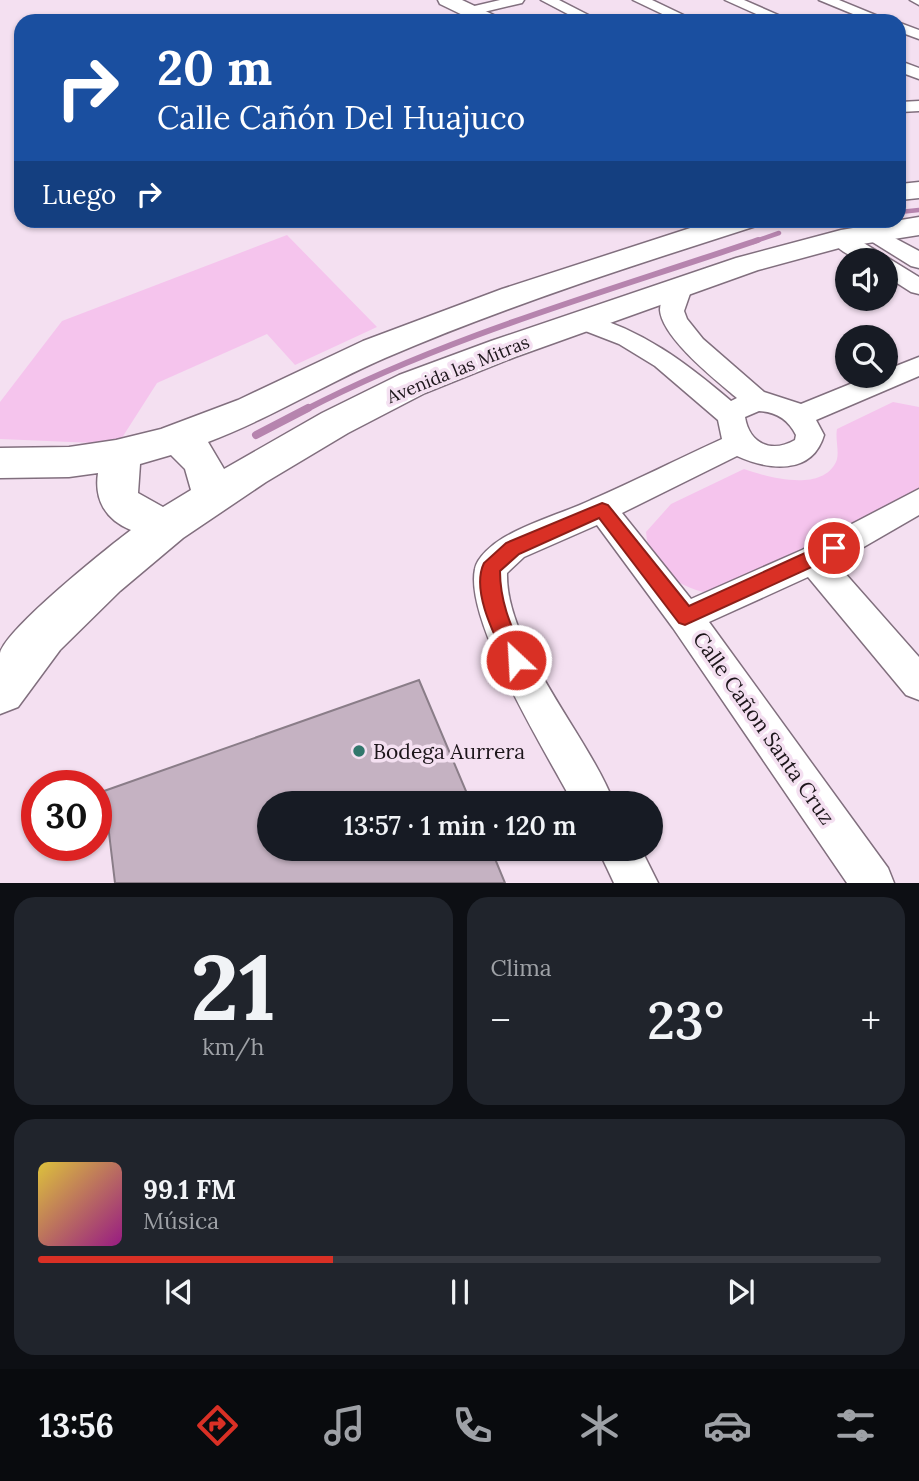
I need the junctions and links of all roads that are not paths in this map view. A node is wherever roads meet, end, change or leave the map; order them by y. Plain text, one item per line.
1 (517, 0) edge
2 (548, 0) edge
3 (640, 0) edge
4 (732, 0) edge
5 (826, 0) edge
6 (440, 3) edge
7 (464, 14) edge
8 (474, 14) edge
9 (578, 14) edge
10 (673, 14) edge
11 (767, 14) edge
12 (864, 14) edge
13 (919, 226) edge
14 (720, 228) edge
15 (857, 240) edge
16 (919, 261) edge
17 (682, 285) junction
18 (919, 287) edge
19 (584, 322) junction
20 (688, 340) junction
21 (657, 352) junction
22 (914, 375) edge
23 (757, 401) junction
24 (799, 416) junction
25 (736, 429) junction
26 (176, 438) junction
27 (123, 454) junction
28 (0, 463) edge
29 (212, 495) junction
30 (918, 502) edge
31 (602, 509) junction
32 (168, 526) junction
33 (813, 560) junction
34 (685, 617) junction
35 (919, 683) edge
36 (0, 690) edge
37 (587, 791) edge
38 (625, 861) edge
39 (637, 883) edge
40 (873, 883) edge

1 - 8 street
2 - 9 street
3 - 10 street
4 - 11 street
5 - 12 street
6 - 7 street
13 - 15 street, Avenida las Mitras
14 - 26 street
15 - 16 street
15 - 17 street, Avenida las Mitras
15 - 18 street
17 - 19 street, Avenida las Mitras
17 - 20 street
19 - 21 street
19 - 29 street, Avenida las Mitras
20 - 21 street
20 - 23 street
21 - 25 street
22 - 24 street
23 - 24 street
23 - 25 street
24 - 25 street
25 - 31 street
26 - 27 street
26 - 29 street
27 - 28 street
27 - 32 street
29 - 32 street, Avenida las Mitras
30 - 33 street
31 - 34 street, Calle Cañon Santa Cruz
31 - 37 street
32 - 36 street, Avenida las Mitras
33 - 34 street
33 - 35 street
34 - 40 street, Calle Cañon Santa Cruz
38 - 39 street

